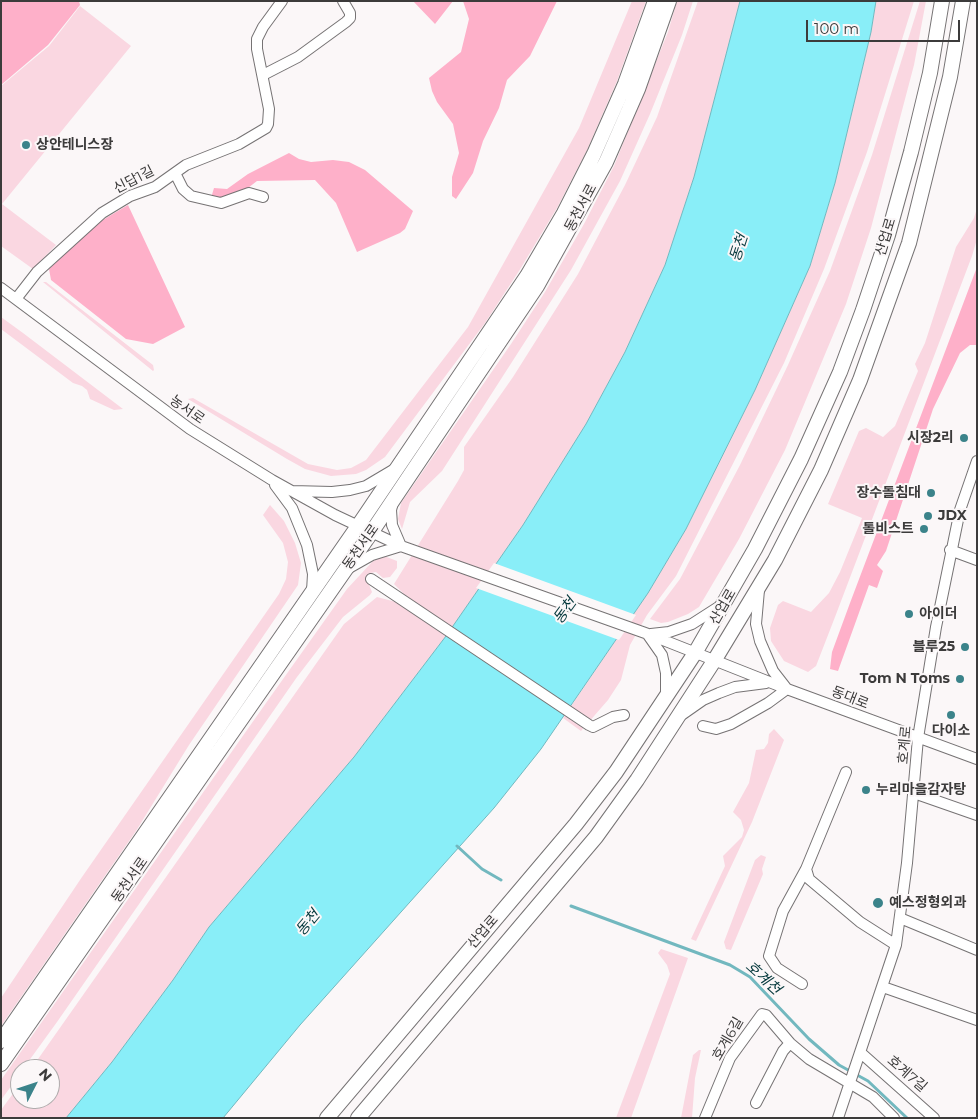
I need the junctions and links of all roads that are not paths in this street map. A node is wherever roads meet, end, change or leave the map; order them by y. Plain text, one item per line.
1 (282, 1) edge
2 (343, 1) edge
3 (655, 1) edge
4 (669, 1) edge
5 (942, 1) edge
6 (963, 1) edge
7 (263, 75) junction
8 (175, 173) junction
9 (263, 197) dead end
10 (1, 288) edge
11 (16, 299) junction
12 (977, 461) edge
13 (398, 467) junction
14 (272, 480) junction
15 (290, 491) junction
16 (394, 499) junction
17 (358, 526) junction
18 (371, 533) junction
19 (401, 546) junction
20 (950, 550) junction
21 (977, 560) edge
22 (344, 572) junction
23 (371, 579) dead end
24 (760, 584) junction
25 (312, 591) junction
26 (726, 600) junction
27 (648, 634) junction
28 (695, 653) junction
29 (714, 661) junction
30 (768, 682) junction
31 (786, 689) junction
32 (666, 697) junction
33 (624, 715) dead end
34 (676, 720) junction
35 (703, 726) dead end
36 (918, 738) junction
37 (977, 759) edge
38 (846, 772) dead end
39 (914, 793) junction
40 (977, 815) edge
41 (806, 869) junction
42 (900, 918) junction
43 (896, 945) junction
44 (977, 950) edge
45 (802, 984) dead end
46 (883, 987) junction
47 (977, 1020) edge
48 (1, 1041) edge
49 (790, 1043) junction
50 (859, 1057) junction
51 (1, 1064) edge
52 (850, 1082) junction
53 (756, 1103) dead end
54 (327, 1118) edge
55 (358, 1118) edge
56 (705, 1118) edge
57 (838, 1118) edge
58 (894, 1118) edge
59 (934, 1118) edge

1 - 7 street, 신답1길
2 - 7 street
3 - 13 main road, 동천서로
4 - 16 main road, 동천서로
5 - 26 main road, 산업로
6 - 24 main road, 산업로
7 - 8 street, 신답1길
8 - 9 street
8 - 11 street, 신답1길
10 - 11 street, 농서로
11 - 14 street, 농서로
12 - 20 street, 호계로
13 - 15 street
13 - 17 main road, 동천서로
14 - 15 street, 농서로
14 - 25 street
15 - 17 street, 농서로
16 - 18 main road, 동천서로
16 - 19 street
17 - 18 street, 농서로
17 - 25 main road, 동천서로
18 - 19 street, 농서로
18 - 22 main road, 동천서로
19 - 22 street
19 - 27 street, 농서로
20 - 21 street
20 - 36 street, 호계로
22 - 51 main road, 동천서로
23 - 33 street
24 - 29 main road, 산업로
24 - 31 street
25 - 48 main road, 동천서로
26 - 27 street
26 - 28 main road, 산업로
27 - 28 street, 동대로
27 - 32 street
28 - 29 street, 동대로
28 - 32 main road, 산업로
29 - 30 street, 동대로
29 - 34 main road, 산업로
30 - 31 street, 동대로
30 - 34 street
31 - 35 street
31 - 36 street, 동대로
32 - 54 main road, 산업로
34 - 55 main road, 산업로
36 - 37 street, 동대로
36 - 39 street, 호계로
38 - 41 street
39 - 40 street
39 - 42 street, 호계로
41 - 43 street
41 - 45 street
42 - 43 street, 호계로
42 - 44 street
43 - 46 street, 호계로
46 - 47 street
46 - 50 street, 호계로
49 - 52 street, 호계6길
49 - 53 street
49 - 56 street, 호계6길
50 - 52 street, 호계로
50 - 59 street, 호계7길
52 - 57 street
52 - 58 street, 호계6길

